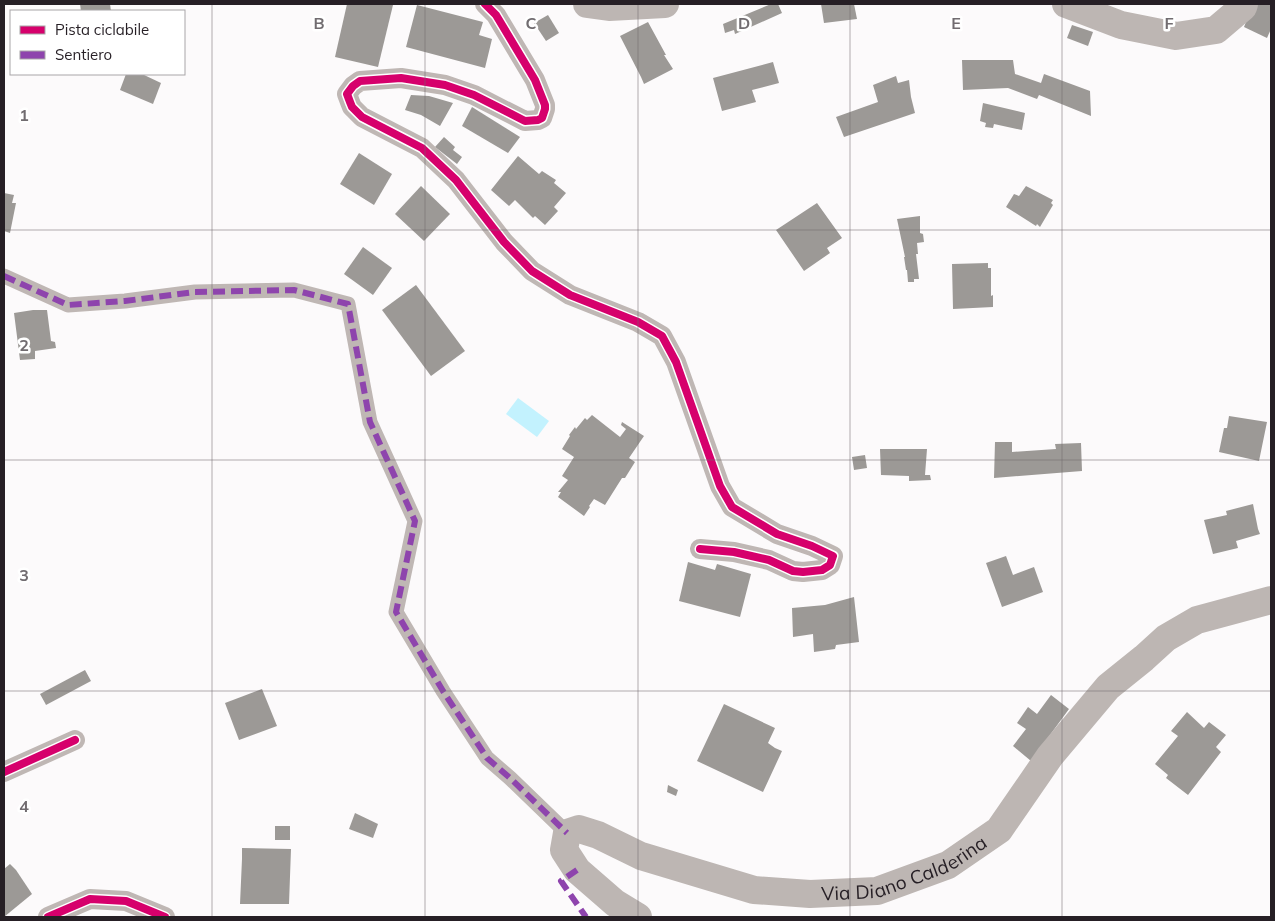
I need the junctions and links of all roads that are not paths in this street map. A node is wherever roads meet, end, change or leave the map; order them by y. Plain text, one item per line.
1 (485, 4) edge
2 (587, 4) edge
3 (666, 4) edge
4 (1066, 4) edge
5 (1244, 4) edge
6 (4, 276) edge
7 (700, 549) dead end
8 (1271, 600) edge
9 (75, 740) dead end
10 (4, 772) edge
11 (567, 833) junction
12 (48, 917) edge
13 (166, 917) edge
14 (638, 917) edge

1 - 7 street
2 - 3 main road
4 - 5 main road
6 - 11 street
8 - 11 main road, Via Diano Calderina
9 - 10 street
11 - 14 main road
12 - 13 street

